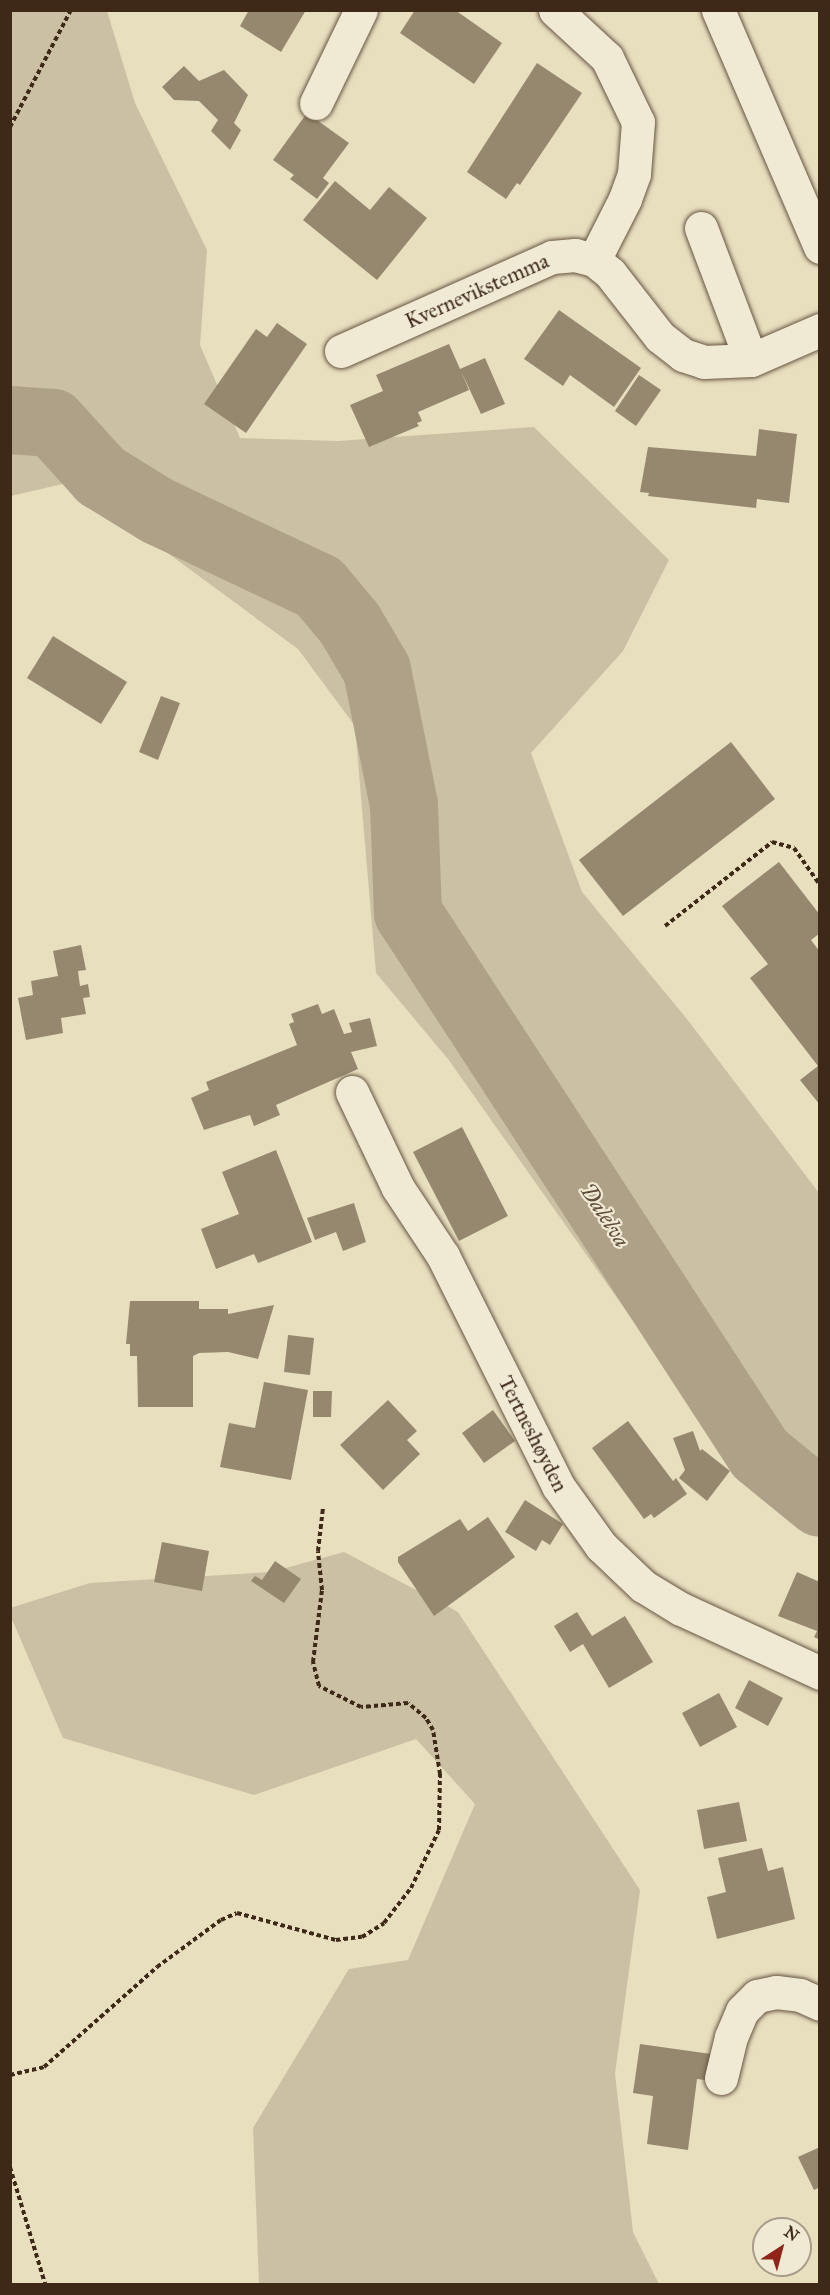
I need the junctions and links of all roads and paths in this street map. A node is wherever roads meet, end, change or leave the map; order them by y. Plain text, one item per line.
1 (71, 10) edge
2 (361, 10) edge
3 (555, 10) edge
4 (718, 10) edge
5 (316, 103) dead end
6 (10, 127) edge
7 (810, 200) edge
8 (701, 228) dead end
9 (819, 247) edge
10 (594, 260) junction
11 (819, 330) edge
12 (341, 351) dead end
13 (751, 360) junction
14 (819, 885) edge
15 (665, 926) dead end
16 (352, 1092) dead end
17 (323, 1508) dead end
18 (819, 1673) edge
19 (819, 2004) edge
20 (10, 2075) edge
21 (721, 2078) dead end
22 (10, 2167) edge
23 (45, 2284) edge

1 - 6 path
2 - 5 street
3 - 10 street
4 - 7 street
7 - 9 street
8 - 13 street
10 - 12 street, Kvernevikstemma
10 - 13 street
11 - 13 street
14 - 15 path
16 - 18 street, Tertneshøyden
17 - 20 path
19 - 21 street
22 - 23 path

